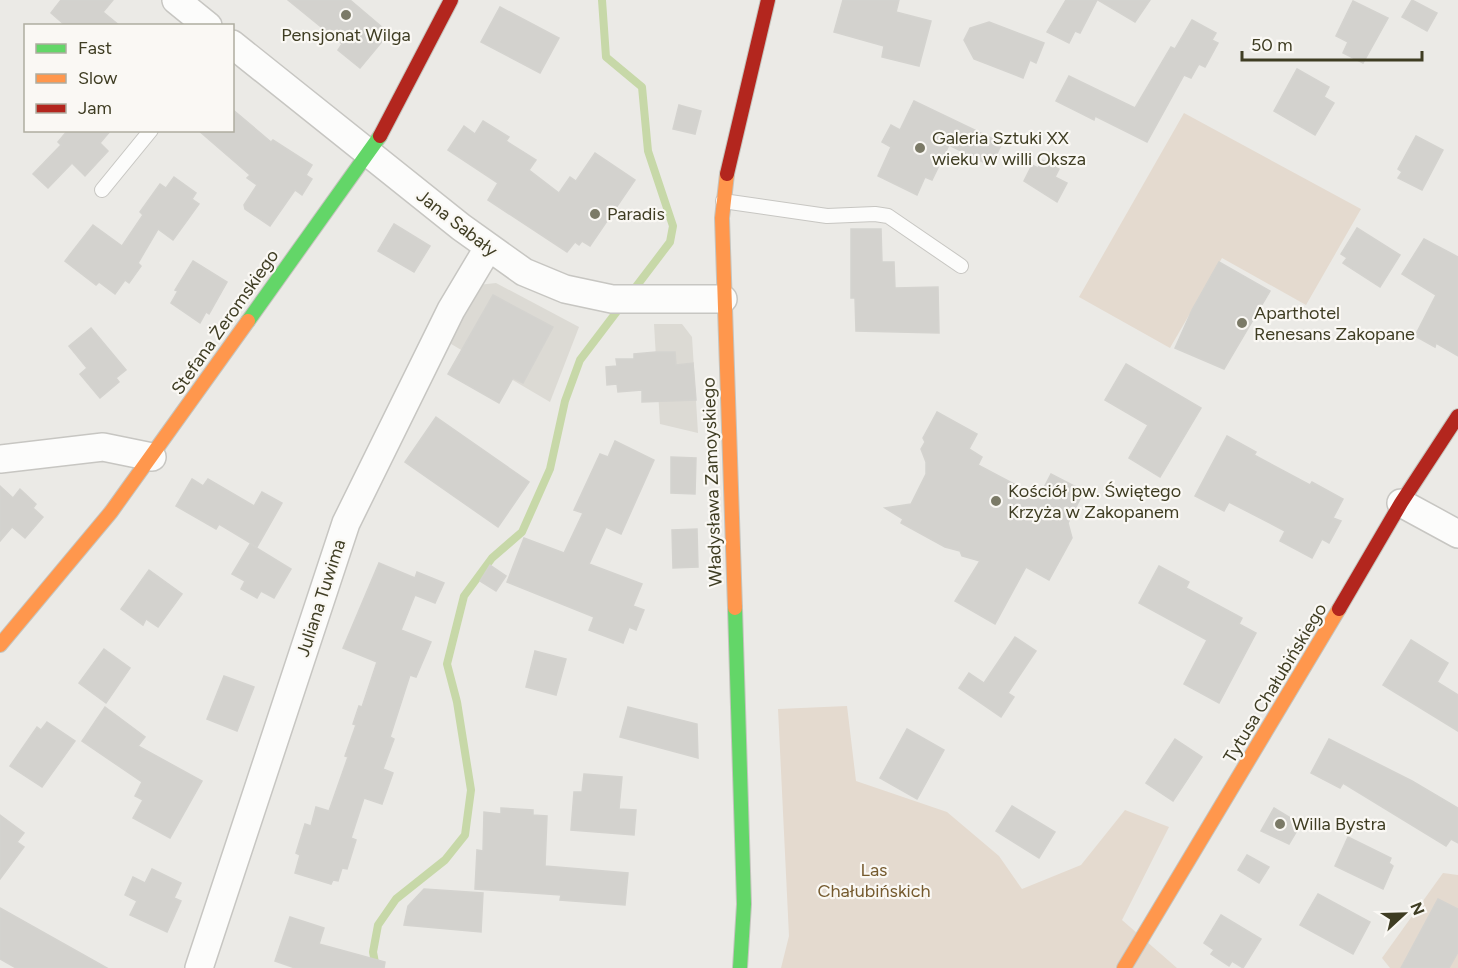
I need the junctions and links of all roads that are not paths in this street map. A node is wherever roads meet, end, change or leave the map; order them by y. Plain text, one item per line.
1 (176, 0) edge
2 (451, 0) edge
3 (768, 0) edge
4 (206, 24) edge
5 (234, 46) edge
6 (149, 132) edge
7 (369, 153) junction
8 (102, 190) dead end
9 (723, 201) junction
10 (488, 248) junction
11 (961, 266) dead end
12 (723, 299) junction
13 (1458, 417) edge
14 (152, 457) junction
15 (0, 459) edge
16 (1401, 503) junction
17 (1458, 534) edge
18 (0, 645) edge
19 (199, 968) edge
20 (741, 968) edge
21 (1124, 968) edge

1 - 4 street
2 - 7 street, Stefana Żeromskiego
3 - 9 street, Władysława Zamoyskiego
5 - 7 street, Jana Sabały
6 - 8 lane
7 - 10 street, Jana Sabały
7 - 14 street, Stefana Żeromskiego
9 - 11 lane
9 - 12 street, Władysława Zamoyskiego
10 - 12 street, Jana Sabały
10 - 19 street, Juliana Tuwima
12 - 20 street, Władysława Zamoyskiego
13 - 16 street, Tytusa Chałubińskiego
14 - 15 street
14 - 18 street, Stefana Żeromskiego
16 - 17 street
16 - 21 street, Tytusa Chałubińskiego

